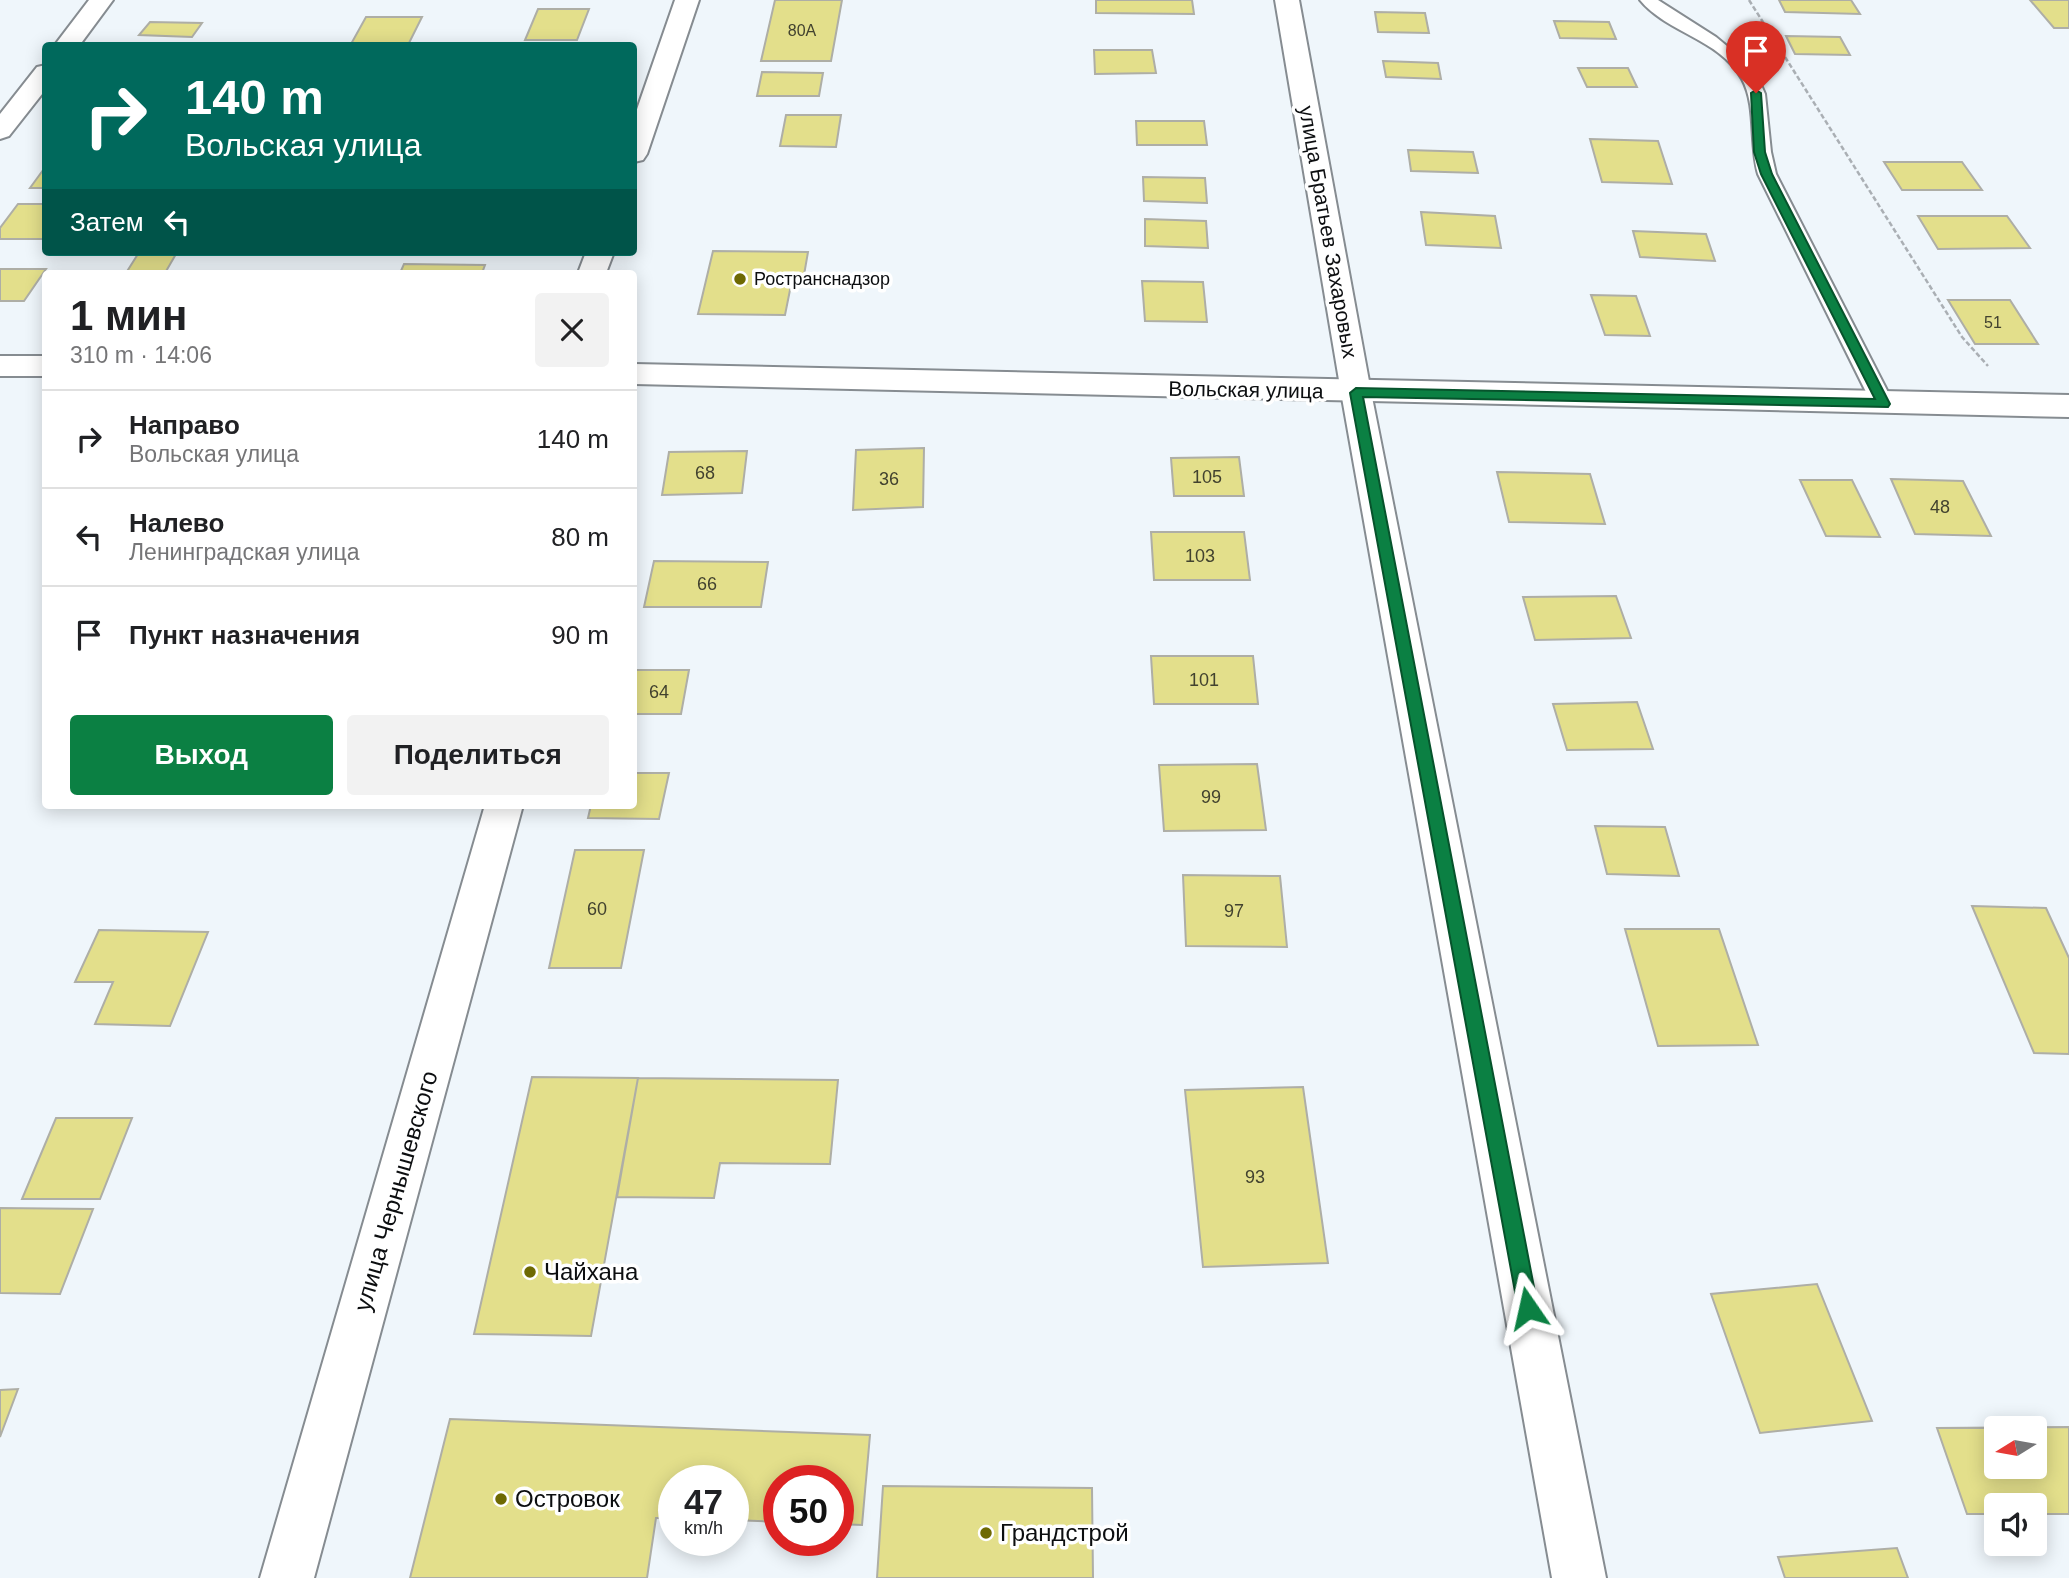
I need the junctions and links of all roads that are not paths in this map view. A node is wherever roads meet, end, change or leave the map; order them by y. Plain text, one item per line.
1 (101, 0) edge
2 (687, 0) edge
3 (1287, 0) edge
4 (1648, 0) edge
5 (69, 42) edge
6 (42, 77) edge
7 (0, 131) edge
8 (637, 145) edge
9 (0, 366) edge
10 (42, 366) edge
11 (637, 374) edge
12 (1356, 393) junction
13 (1883, 404) junction
14 (2069, 406) edge
15 (503, 809) edge
16 (287, 1578) edge
17 (1579, 1578) edge

1 - 5 street
2 - 8 street
3 - 12 street, улица Братьев Захаровых
4 - 13 lane
6 - 7 street
9 - 10 street
11 - 12 street, Вольская улица
12 - 13 street, Вольская улица
12 - 17 street, улица Братьев Захаровых
13 - 14 street, Вольская улица
15 - 16 street, улица Чернышевского

